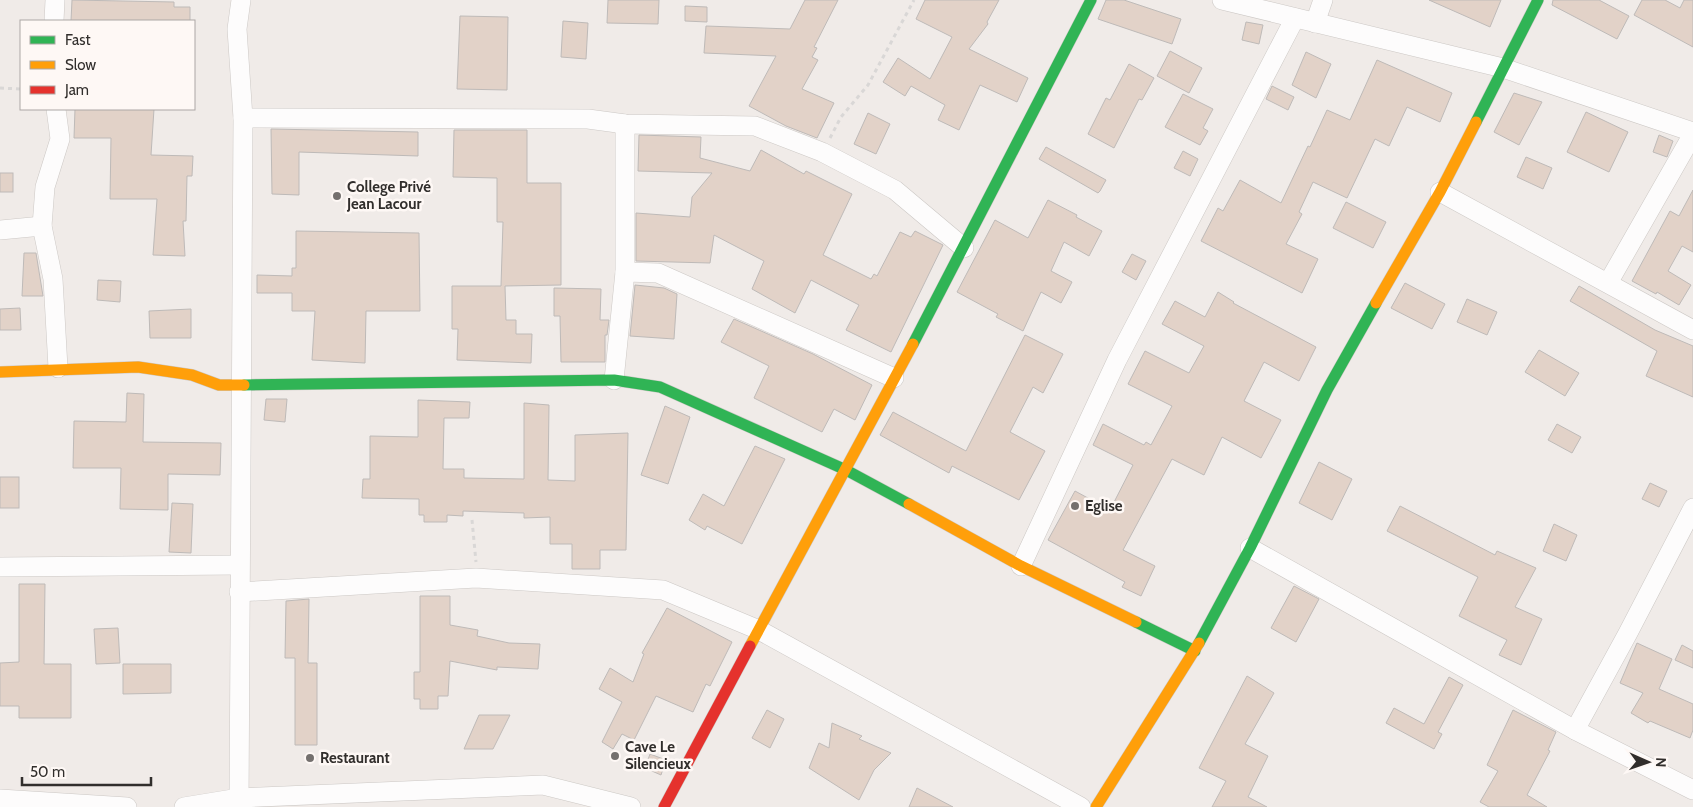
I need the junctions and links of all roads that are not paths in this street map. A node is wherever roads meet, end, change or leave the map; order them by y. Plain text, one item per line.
1 (54, 0) edge
2 (241, 0) edge
3 (1091, 0) edge
4 (1222, 0) edge
5 (1323, 0) edge
6 (1538, 0) edge
7 (1295, 18) junction
8 (54, 20) edge
9 (1315, 23) junction
10 (1503, 68) junction
11 (56, 110) edge
12 (243, 118) junction
13 (626, 124) junction
14 (1693, 133) edge
15 (1440, 192) junction
16 (42, 226) junction
17 (0, 230) edge
18 (964, 248) junction
19 (625, 272) junction
20 (1608, 283) junction
21 (1693, 330) edge
22 (58, 368) junction
23 (0, 372) edge
24 (894, 378) junction
25 (614, 380) junction
26 (241, 385) junction
27 (846, 470) junction
28 (1693, 508) edge
29 (1250, 548) junction
30 (239, 565) junction
31 (1021, 566) junction
32 (0, 567) edge
33 (239, 592) junction
34 (759, 630) junction
35 (1195, 651) junction
36 (1575, 730) junction
37 (1693, 790) edge
38 (0, 799) edge
39 (402, 799) edge
40 (239, 803) edge
41 (127, 807) edge
42 (184, 807) edge
43 (631, 807) edge
44 (664, 807) edge
45 (1081, 807) edge
46 (1096, 807) edge

1 - 8 street
2 - 12 street
3 - 18 street
4 - 7 street
5 - 9 street
6 - 10 street
7 - 9 street
7 - 31 street
9 - 10 street
10 - 14 street
10 - 15 street
11 - 16 street
12 - 13 street
12 - 26 street
13 - 18 street
13 - 19 street
14 - 20 street
15 - 20 street
15 - 29 street
16 - 17 street
16 - 22 street
18 - 24 street
19 - 24 street
19 - 25 street
20 - 21 street
22 - 23 street
22 - 26 street
24 - 27 street
25 - 26 street
25 - 27 street
26 - 30 street
27 - 31 street
27 - 34 street
28 - 36 street
29 - 35 street
29 - 36 street
30 - 32 street
30 - 33 street
31 - 35 street
33 - 34 street
33 - 40 street
34 - 44 street
34 - 45 street
35 - 46 street
36 - 37 street
38 - 41 street
39 - 40 street
39 - 43 street
40 - 42 street

